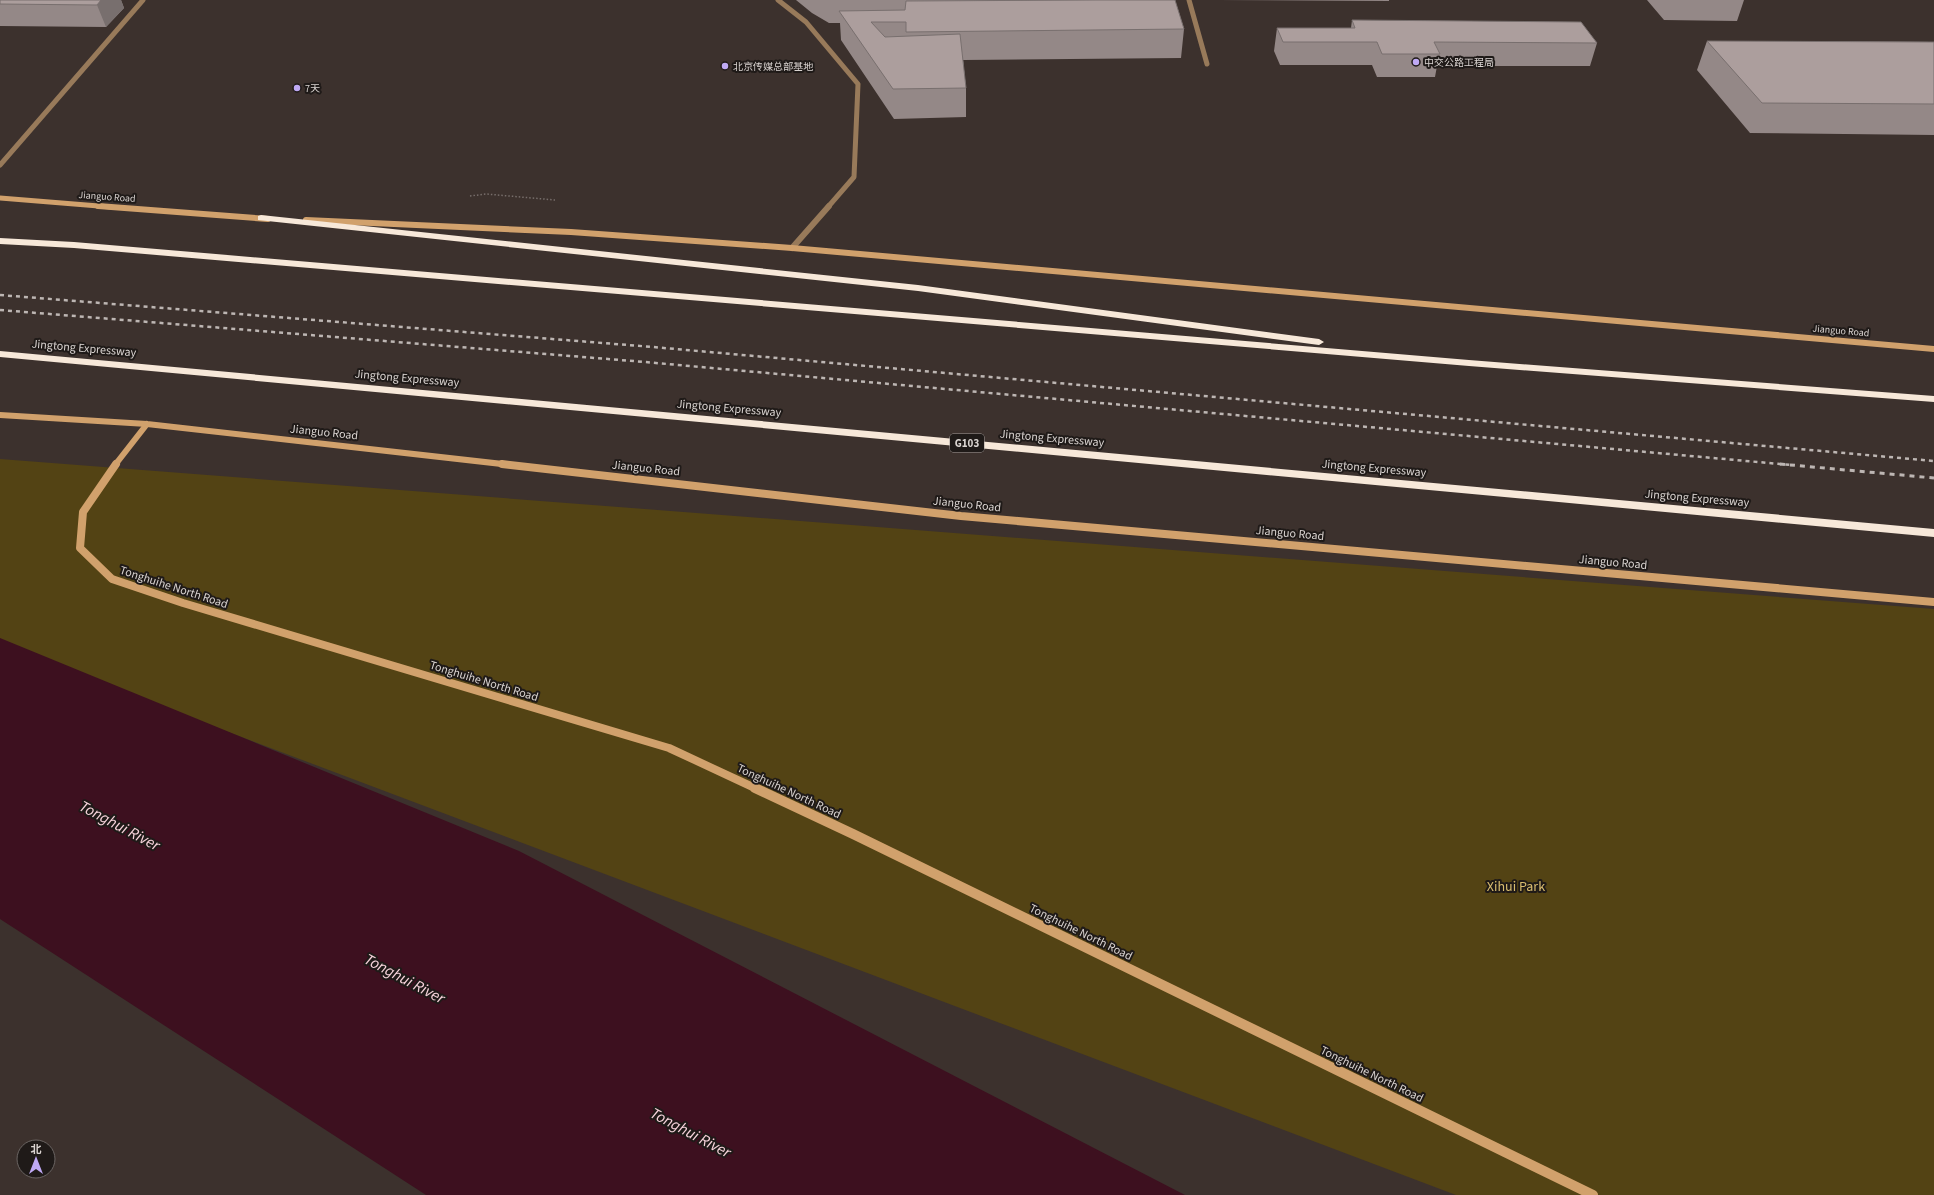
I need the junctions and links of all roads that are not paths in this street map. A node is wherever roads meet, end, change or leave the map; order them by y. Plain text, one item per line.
1 (143, 0) edge
2 (778, 0) edge
3 (1189, 0) edge
4 (1207, 64) dead end
5 (0, 165) edge
6 (0, 198) edge
7 (261, 218) junction
8 (0, 241) edge
9 (792, 248) junction
10 (1934, 349) edge
11 (0, 354) edge
12 (1469, 363) junction
13 (1934, 399) edge
14 (0, 415) edge
15 (147, 424) junction
16 (1934, 533) edge
17 (1934, 602) edge
18 (1593, 1195) edge

1 - 5 street
2 - 9 street
3 - 4 street
6 - 7 main road, Jianguo Road
7 - 9 main road, Jianguo Road
7 - 12 highway
8 - 12 highway
9 - 10 main road, Jianguo Road
11 - 16 highway, Jingtong Expressway / G103
12 - 13 highway
14 - 15 main road, Jianguo Road
15 - 17 main road, Jianguo Road
15 - 18 main road, Tonghuihe North Road

